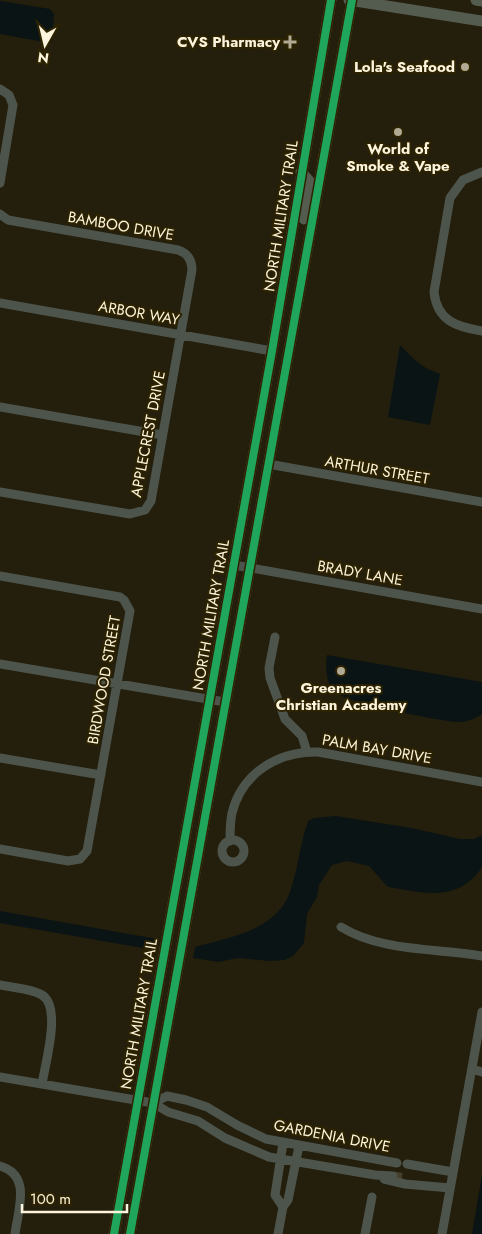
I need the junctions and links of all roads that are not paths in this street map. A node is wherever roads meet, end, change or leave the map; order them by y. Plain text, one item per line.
1 (331, 0) edge
2 (351, 0) edge
3 (476, 0) edge
4 (482, 1) edge
5 (482, 21) edge
6 (0, 89) edge
7 (302, 172) junction
8 (482, 172) edge
9 (0, 183) edge
10 (0, 214) edge
11 (289, 253) junction
12 (302, 273) junction
13 (0, 303) edge
14 (482, 331) edge
15 (180, 335) junction
16 (272, 351) junction
17 (287, 358) junction
18 (0, 407) edge
19 (162, 435) junction
20 (273, 437) junction
21 (268, 464) junction
22 (0, 492) edge
23 (482, 502) edge
24 (234, 565) junction
25 (250, 568) junction
26 (0, 576) edge
27 (482, 608) edge
28 (275, 637) dead end
29 (0, 664) edge
30 (118, 684) junction
31 (210, 700) junction
32 (225, 702) junction
33 (307, 752) junction
34 (0, 758) edge
35 (101, 776) junction
36 (482, 782) edge
37 (230, 840) dead end
38 (0, 849) edge
39 (341, 927) dead end
40 (482, 956) edge
41 (0, 986) edge
42 (482, 1012) edge
43 (478, 1059) edge
44 (472, 1069) junction
45 (482, 1072) edge
46 (0, 1077) edge
47 (42, 1084) junction
48 (138, 1100) junction
49 (153, 1103) junction
50 (283, 1143) junction
51 (299, 1146) junction
52 (456, 1156) junction
53 (280, 1159) junction
54 (378, 1160) junction
55 (295, 1162) junction
56 (397, 1162) dead end
57 (407, 1164) dead end
58 (0, 1166) edge
59 (436, 1169) junction
60 (453, 1172) junction
61 (375, 1176) junction
62 (394, 1176) tunnel mouth
63 (405, 1178) tunnel mouth
64 (428, 1185) junction
65 (450, 1188) junction
66 (372, 1197) dead end
67 (283, 1208) junction
68 (14, 1234) edge
69 (114, 1234) edge
70 (130, 1234) edge
71 (278, 1234) edge
72 (365, 1234) edge
73 (442, 1234) edge

1 - 7 main road, NORTH MILITARY TRAIL
2 - 5 main road
2 - 12 main road, NORTH MILITARY TRAIL
3 - 4 main road
6 - 9 street
7 - 11 main road, NORTH MILITARY TRAIL
7 - 12 main road
8 - 14 street
10 - 15 street, BAMBOO DRIVE
11 - 16 main road, NORTH MILITARY TRAIL
11 - 17 main road
12 - 17 main road, NORTH MILITARY TRAIL
13 - 15 street, ARBOR WAY
15 - 16 street, ARBOR WAY
15 - 19 street, APPLECREST DRIVE
16 - 20 main road
16 - 24 main road, NORTH MILITARY TRAIL
17 - 20 main road, NORTH MILITARY TRAIL
18 - 19 street
19 - 22 street, APPLECREST DRIVE
20 - 21 main road, NORTH MILITARY TRAIL
21 - 23 street, ARTHUR STREET
21 - 25 main road, NORTH MILITARY TRAIL
24 - 25 street, BRADY LANE
24 - 31 main road, NORTH MILITARY TRAIL
25 - 27 street, BRADY LANE
25 - 32 main road, NORTH MILITARY TRAIL
26 - 30 street, BIRDWOOD STREET
28 - 33 street
29 - 30 street
30 - 31 street
30 - 35 street, BIRDWOOD STREET
31 - 32 street
31 - 48 main road, NORTH MILITARY TRAIL
32 - 49 main road, NORTH MILITARY TRAIL
33 - 36 street, PALM BAY DRIVE
33 - 37 street, PALM BAY DRIVE
34 - 35 street
35 - 38 street, BIRDWOOD STREET
39 - 40 street
41 - 47 street
42 - 43 street
43 - 44 street
44 - 45 street
44 - 52 street
46 - 47 street, GARDENIA DRIVE
47 - 48 street, GARDENIA DRIVE
48 - 49 street, GARDENIA DRIVE
48 - 69 main road, NORTH MILITARY TRAIL
49 - 50 street, GARDENIA DRIVE
49 - 53 street, GARDENIA DRIVE
49 - 70 main road, NORTH MILITARY TRAIL
50 - 51 street, GARDENIA DRIVE
50 - 53 street
51 - 54 street, GARDENIA DRIVE
51 - 55 street
52 - 59 street
52 - 60 street
53 - 55 street, GARDENIA DRIVE
53 - 67 street
54 - 56 street, GARDENIA DRIVE
54 - 61 street
55 - 61 street, GARDENIA DRIVE
55 - 67 street
57 - 59 street, GARDENIA DRIVE
58 - 68 street
59 - 60 street, GARDENIA DRIVE
60 - 65 street
61 - 62 street, GARDENIA DRIVE
61 - 64 street, GARDENIA DRIVE
63 - 64 street, GARDENIA DRIVE
64 - 65 street, GARDENIA DRIVE
65 - 73 street
66 - 72 street
67 - 71 street

